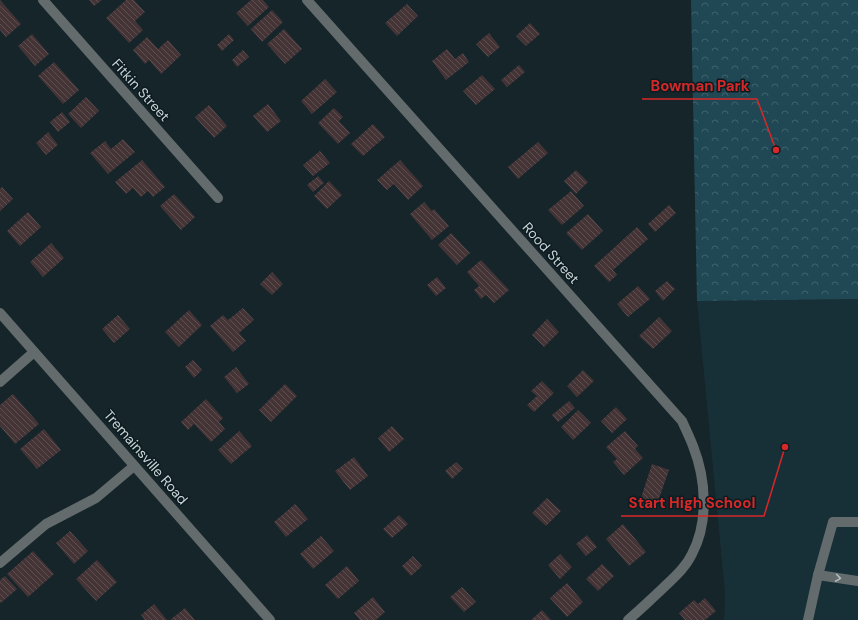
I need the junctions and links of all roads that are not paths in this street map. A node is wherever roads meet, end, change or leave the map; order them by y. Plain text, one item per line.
1 (42, 0) edge
2 (307, 0) edge
3 (218, 198) dead end
4 (0, 313) edge
5 (34, 352) junction
6 (0, 382) edge
7 (134, 466) junction
8 (858, 522) edge
9 (0, 563) edge
10 (818, 575) junction
11 (858, 581) edge
12 (270, 620) edge
13 (628, 620) edge
14 (808, 620) edge

1 - 3 street, Fitkin Street
2 - 13 street, Rood Street
4 - 5 street, Tremainsville Road
5 - 6 street
5 - 7 street, Tremainsville Road
7 - 9 street
7 - 12 street, Tremainsville Road
8 - 10 street
10 -> 11 street
10 - 14 street

